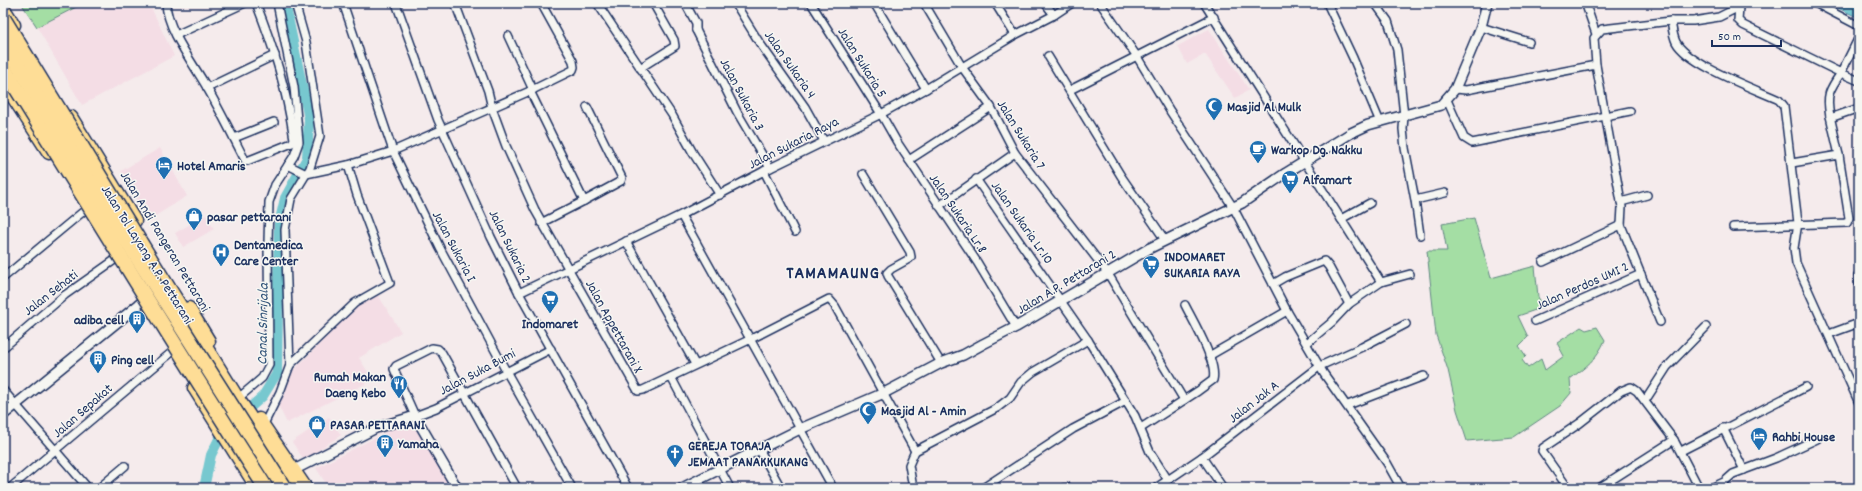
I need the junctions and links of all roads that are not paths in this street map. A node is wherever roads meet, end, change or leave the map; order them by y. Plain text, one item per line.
1 (166, 3) edge
2 (246, 3) edge
3 (256, 3) edge
4 (276, 3) edge
5 (295, 3) edge
6 (343, 3) edge
7 (396, 3) edge
8 (455, 3) edge
9 (541, 3) edge
10 (597, 3) edge
11 (653, 3) edge
12 (685, 3) edge
13 (735, 3) edge
14 (811, 3) edge
15 (874, 3) edge
16 (924, 3) edge
17 (995, 3) edge
18 (1045, 3) edge
19 (1072, 3) edge
20 (1100, 3) edge
21 (1204, 3) edge
22 (1327, 3) edge
23 (1376, 3) edge
24 (1487, 3) edge
25 (1816, 3) edge
26 (1586, 5) dead end
27 (1740, 5) edge
28 (3, 7) edge
29 (1054, 16) junction
30 (1214, 17) junction
31 (3, 18) edge
32 (1671, 21) junction
33 (1859, 26) edge
34 (1481, 27) junction
35 (1596, 34) junction
36 (176, 35) junction
37 (1015, 35) junction
38 (508, 36) dead end
39 (1859, 37) edge
40 (3, 41) edge
41 (1529, 42) dead end
42 (275, 55) junction
43 (1136, 55) junction
44 (1048, 56) dead end
45 (34, 57) junction
46 (3, 62) edge
47 (1596, 65) junction
48 (962, 67) junction
49 (640, 68) junction
50 (1840, 73) junction
51 (5, 74) edge
52 (1859, 81) edge
53 (207, 88) junction
54 (926, 89) junction
55 (1455, 89) junction
56 (532, 90) junction
57 (1070, 90) junction
58 (1446, 100) junction
59 (587, 107) dead end
60 (991, 107) junction
61 (492, 108) junction
62 (1859, 108) edge
63 (1630, 111) dead end
64 (880, 114) junction
65 (1404, 116) junction
66 (1606, 116) junction
67 (1830, 116) junction
68 (274, 122) dead end
69 (1380, 122) junction
70 (442, 130) junction
71 (234, 138) junction
72 (824, 141) junction
73 (392, 152) junction
74 (1015, 153) junction
75 (1839, 155) junction
76 (909, 160) junction
77 (1303, 162) junction
78 (1792, 163) junction
79 (290, 165) junction
80 (348, 165) junction
81 (767, 169) junction
82 (305, 173) junction
83 (863, 174) dead end
84 (976, 179) junction
85 (1445, 193) dead end
86 (720, 195) junction
87 (1647, 195) dead end
88 (1415, 200) junction
89 (584, 201) junction
90 (1370, 202) dead end
91 (1621, 202) junction
92 (939, 206) junction
93 (1233, 207) junction
94 (85, 210) junction
95 (681, 215) junction
96 (1341, 219) junction
97 (541, 223) junction
98 (1798, 223) junction
99 (1621, 225) junction
100 (1733, 227) dead end
101 (795, 232) dead end
102 (106, 234) junction
103 (1420, 235) dead end
104 (1165, 240) junction
105 (626, 241) junction
106 (116, 259) junction
107 (1543, 262) dead end
108 (568, 269) junction
109 (1107, 272) junction
110 (1410, 274) dead end
111 (1641, 274) junction
112 (1858, 275) dead end
113 (3, 278) edge
114 (1381, 282) junction
115 (1273, 284) junction
116 (1859, 284) edge
117 (520, 293) junction
118 (1062, 300) junction
119 (142, 302) junction
120 (1349, 304) junction
121 (1185, 305) dead end
122 (1287, 311) junction
123 (1535, 321) dead end
124 (1660, 322) dead end
125 (1859, 323) edge
126 (1406, 324) dead end
127 (1016, 327) junction
128 (1706, 327) dead end
129 (1829, 334) junction
130 (751, 339) junction
131 (1088, 340) junction
132 (1307, 343) junction
133 (3, 348) edge
134 (551, 348) junction
135 (172, 352) junction
136 (1209, 356) junction
137 (183, 360) junction
138 (941, 363) junction
139 (695, 364) junction
140 (290, 365) junction
141 (1320, 366) junction
142 (506, 371) junction
143 (1424, 376) dead end
144 (671, 377) junction
145 (1806, 387) dead end
146 (3, 390) edge
147 (463, 392) junction
148 (884, 393) junction
149 (243, 397) junction
150 (1184, 400) junction
151 (1126, 401) junction
152 (1645, 401) junction
153 (1859, 403) edge
154 (15, 404) junction
155 (1348, 405) junction
156 (3, 415) edge
157 (226, 415) junction
158 (415, 416) junction
159 (216, 424) junction
160 (262, 424) junction
161 (1141, 428) junction
162 (1724, 428) junction
163 (800, 429) junction
164 (237, 432) junction
165 (1817, 439) dead end
166 (228, 440) junction
167 (1674, 440) junction
168 (56, 450) junction
169 (759, 450) junction
170 (915, 451) junction
171 (1681, 451) junction
172 (1202, 457) junction
173 (125, 466) dead end
174 (294, 470) junction
175 (720, 470) junction
176 (1744, 470) junction
177 (1168, 480) junction
178 (1611, 485) edge
179 (1725, 485) edge
180 (10, 488) edge
181 (88, 488) edge
182 (99, 488) edge
183 (257, 488) edge
184 (266, 488) edge
185 (273, 488) edge
186 (284, 488) edge
187 (296, 488) edge
188 (306, 488) edge
189 (457, 488) edge
190 (517, 488) edge
191 (572, 488) edge
192 (628, 488) edge
193 (682, 488) edge
194 (730, 488) edge
195 (781, 488) edge
196 (833, 488) edge
197 (913, 488) edge
198 (983, 488) edge
199 (1064, 488) edge
200 (1069, 488) edge
201 (1156, 488) edge
202 (1223, 488) edge
203 (1401, 488) edge
204 (1568, 488) edge
205 (1599, 488) edge
206 (1699, 488) edge
207 (1711, 488) edge

1 - 36 street
2 - 36 street
3 - 42 street
4 - 79 street
5 - 82 street
6 - 73 street, Jalan Sukaria I
7 - 70 street, Jalan Sukaria 2
8 - 61 street
9 - 56 street
10 - 49 street
11 - 49 street
12 - 81 street, Jalan Sukaria 3
13 - 72 street, Jalan Sukaria 4
14 - 64 street, Jalan Sukaria 5
15 - 54 street
16 - 48 street, Jalan Sukaria 7
17 - 37 street
18 - 29 street
19 - 29 street, Jalan Sukaria Raya
20 - 43 street
21 - 30 street
22 - 69 street
23 - 65 street
24 - 34 street, Jalan A.P. Pettarani 2
25 - 33 street
26 - 35 street
27 - 32 street
27 - 50 street
28 - 45 highway, Jalan Andi Pangeran Pettarani
29 - 37 street, Jalan Sukaria Raya
30 - 43 street
30 - 77 street
31 - 187 highway, Jalan Tol Layang A.P. Pettarani, bridge
32 - 35 street
32 - 78 street
34 - 41 street
34 - 55 street, Jalan A.P. Pettarani 2
35 - 47 street
36 - 53 street
37 - 48 street, Jalan Sukaria Raya
38 - 56 street
39 - 50 street
40 - 186 highway, Jalan Tol Layang A.P. Pettarani, bridge
42 - 53 street
42 - 71 street
43 - 57 street
43 - 93 street
44 - 57 street
45 - 51 highway
45 - 149 highway, Jalan Andi Pangeran Pettarani
46 - 51 highway
47 - 55 street
47 - 66 street
48 - 54 street, Jalan Sukaria Raya
48 - 60 street, Jalan Sukaria 7
49 - 86 street
50 - 52 street
50 - 67 street
51 - 94 highway
51 - 102 highway
51 - 184 highway, bridge
53 - 71 street
54 - 64 street, Jalan Sukaria Raya
55 - 58 street, Jalan A.P. Pettarani 2
56 - 61 street
56 - 89 street
57 - 104 street
58 - 65 street, Jalan A.P. Pettarani 2
58 - 66 street
59 - 89 street
60 - 74 street, Jalan Sukaria 7
60 - 76 street
61 - 70 street
61 - 97 street
62 - 67 street
63 - 66 street
64 - 72 street, Jalan Sukaria Raya
64 - 76 street, Jalan Sukaria Lr.8
65 - 69 street, Jalan A.P. Pettarani 2
65 - 88 street
66 - 91 street
67 - 75 street
68 - 71 street
69 - 77 street, Jalan A.P. Pettarani 2
70 - 73 street
70 - 117 street, Jalan Sukaria 2
72 - 81 street, Jalan Sukaria Raya
73 - 80 street
73 - 142 street, Jalan Sukaria I
74 - 84 street
74 - 109 street, Jalan Sukaria 7
75 - 78 street
75 - 98 street
76 - 92 street, Jalan Sukaria Lr.8
77 - 93 street, Jalan A.P. Pettarani 2
77 - 96 street
78 - 98 street
79 - 82 street
79 - 149 street
80 - 82 street
80 - 140 street
81 - 86 street, Jalan Sukaria Raya
81 - 101 street, Jalan Sukaria 3
82 - 140 street
83 - 138 street
84 - 92 street
84 - 118 street, Jalan Sukaria Lr.10
85 - 88 street
86 - 95 street, Jalan Sukaria Raya
87 - 91 street
88 - 103 street
89 - 97 street
90 - 96 street
91 - 99 street
92 - 127 street, Jalan Sukaria Lr.8
93 - 104 street, Jalan A.P. Pettarani 2
93 - 115 street
94 - 102 highway
94 - 113 street
95 - 105 street, Jalan Sukaria Raya
95 - 130 street
96 - 114 street
97 - 108 street
98 - 100 street
98 - 129 street
99 - 107 street
99 - 111 street
102 - 106 highway
102 - 137 highway
104 - 109 street, Jalan A.P. Pettarani 2
105 - 108 street, Jalan Sukaria Raya
105 - 139 street
106 - 119 highway
106 - 133 street, Jalan Sehati
108 - 117 street, Jalan Sukaria Raya
108 - 144 street, Jalan Appettarani X
109 - 118 street, Jalan A.P. Pettarani 2
109 - 150 street, Jalan Sukaria 7
110 - 114 street
111 - 123 street, Jalan Perdos UMI 2
111 - 124 street
112 - 116 street
114 - 120 street
115 - 120 street
115 - 122 street
117 - 134 street, Jalan Sukaria 2
118 - 127 street, Jalan A.P. Pettarani 2
118 - 131 street, Jalan Sukaria Lr.10
119 - 135 highway
119 - 154 street
120 - 132 street
121 - 136 street
122 - 132 street
122 - 136 street
125 - 129 street
126 - 141 street, Jalan Jak A
127 - 138 street, Jalan A.P. Pettarani 2
128 - 152 street
129 - 153 street
130 - 139 street, Jalan Appettarani X
130 - 148 street, Jalan Appettarani X
130 - 163 street
131 - 151 street, Jalan Sukaria Lr.10
131 - 170 street
132 - 141 street
134 - 142 street, Jalan Suka Bumi
134 - 192 street, Jalan Sukaria 2
135 - 137 highway
135 - 168 street, Jalan Sepakat
136 - 150 street
137 - 157 highway
137 - 159 highway
138 - 148 street, Jalan A.P. Pettarani 2
139 - 144 street, Jalan Appettarani X
140 - 160 street
141 - 155 street
141 - 172 street, Jalan Jak A
142 - 147 street, Jalan Suka Bumi
142 - 191 street, Jalan Sukaria I
143 - 155 street
144 - 175 street
145 - 162 street
146 - 154 street
147 - 158 street, Jalan Suka Bumi
147 - 158 street
147 - 190 street
148 - 163 street, Jalan A.P. Pettarani 2
148 - 170 street
149 - 160 highway, Jalan Andi Pangeran Pettarani
150 - 161 street
151 - 161 street, Jalan Sukaria Lr.10
151 - 198 street
152 - 167 street
152 - 204 street
154 - 156 street
154 - 168 street
155 - 203 street
157 - 159 street
157 - 164 highway
158 - 174 street
158 - 189 street
159 - 166 highway
160 - 174 highway, Jalan Andi Pangeran Pettarani
161 - 177 street, Jalan Sukaria Lr.10
162 - 171 street
162 - 176 street
163 - 169 street, Jalan A.P. Pettarani 2
163 - 196 street
164 - 166 street
164 - 185 highway
165 - 176 street
166 - 183 highway
167 - 171 street
167 - 178 street
168 - 180 street, Jalan Sepakat
168 - 181 street
169 - 175 street, Jalan A.P. Pettarani 2
169 - 195 street
170 - 197 street
171 - 206 street
172 - 177 street, Jalan Jak A
172 - 202 street
173 - 182 street
174 - 188 highway, Jalan Andi Pangeran Pettarani
175 - 193 street, Jalan A.P. Pettarani 2
175 - 194 street
176 - 179 street
177 - 201 street, Jalan Jak A
178 - 205 street
179 - 207 street
199 - 200 street

